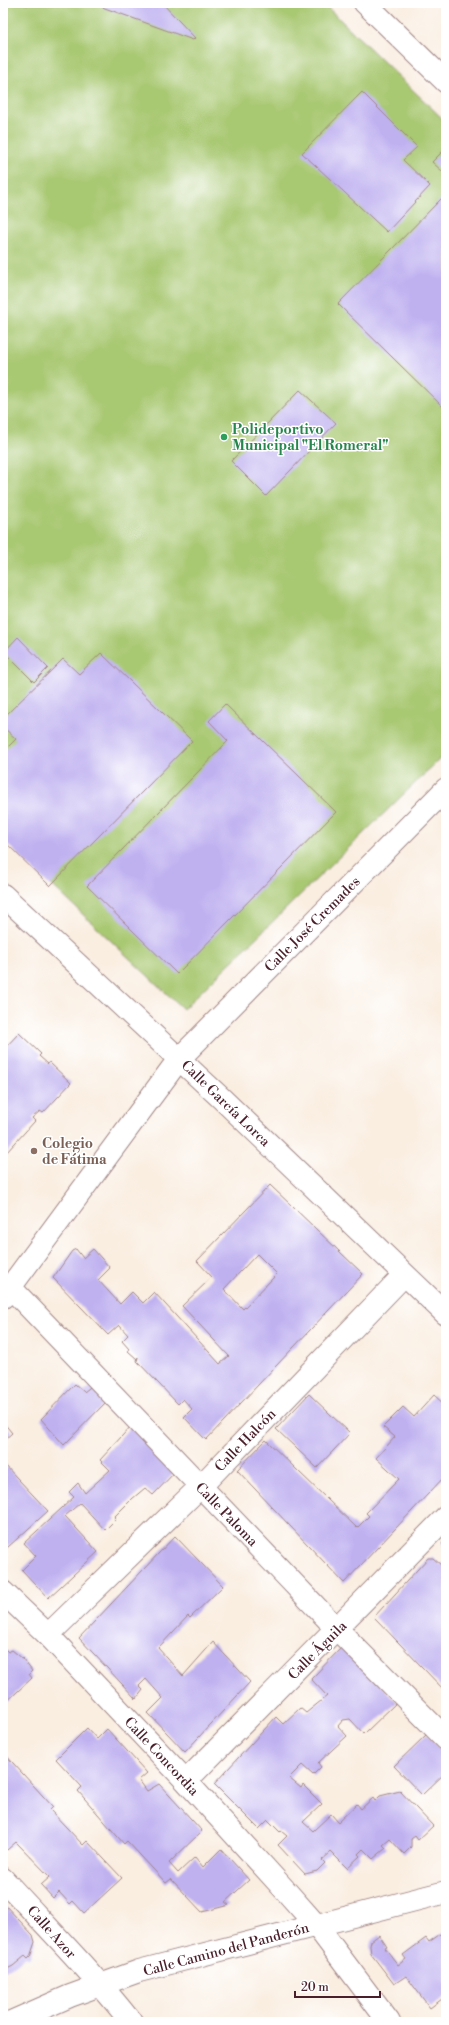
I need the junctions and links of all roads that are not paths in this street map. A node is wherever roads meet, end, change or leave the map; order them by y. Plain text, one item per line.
1 (365, 3) edge
2 (446, 82) edge
3 (446, 789) edge
4 (3, 895) edge
5 (179, 1059) junction
6 (404, 1275) junction
7 (7, 1292) edge
8 (446, 1314) edge
9 (201, 1486) junction
10 (446, 1517) edge
11 (3, 1592) edge
12 (337, 1629) junction
13 (48, 1636) junction
14 (446, 1739) edge
15 (186, 1781) junction
16 (3, 1879) edge
17 (446, 1892) edge
18 (316, 1925) junction
19 (102, 1984) junction
20 (11, 2022) edge
21 (131, 2022) edge
22 (389, 2022) edge

1 - 2 street
3 - 5 street, Calle José Cremades
4 - 5 street, Calle García Lorca
5 - 6 street, Calle García Lorca
5 - 7 street, Calle José Cremades
6 - 8 street, Calle García Lorca
6 - 9 street, Calle Halcón
7 - 9 street, Calle Paloma
9 - 12 street, Calle Paloma
9 - 13 street, Calle Halcón
10 - 12 street, Calle Águila
11 - 13 street, Calle Concordia
12 - 14 street, Calle Paloma
12 - 15 street, Calle Águila
13 - 15 street, Calle Concordia
15 - 18 street, Calle Concordia
16 - 19 street, Calle Azor
17 - 18 street, Calle Camino del Panderón
18 - 19 street, Calle Camino del Panderón
18 - 22 street, Calle Concordia
19 - 20 street, Calle Camino del Panderón
19 - 21 street, Calle Azor

